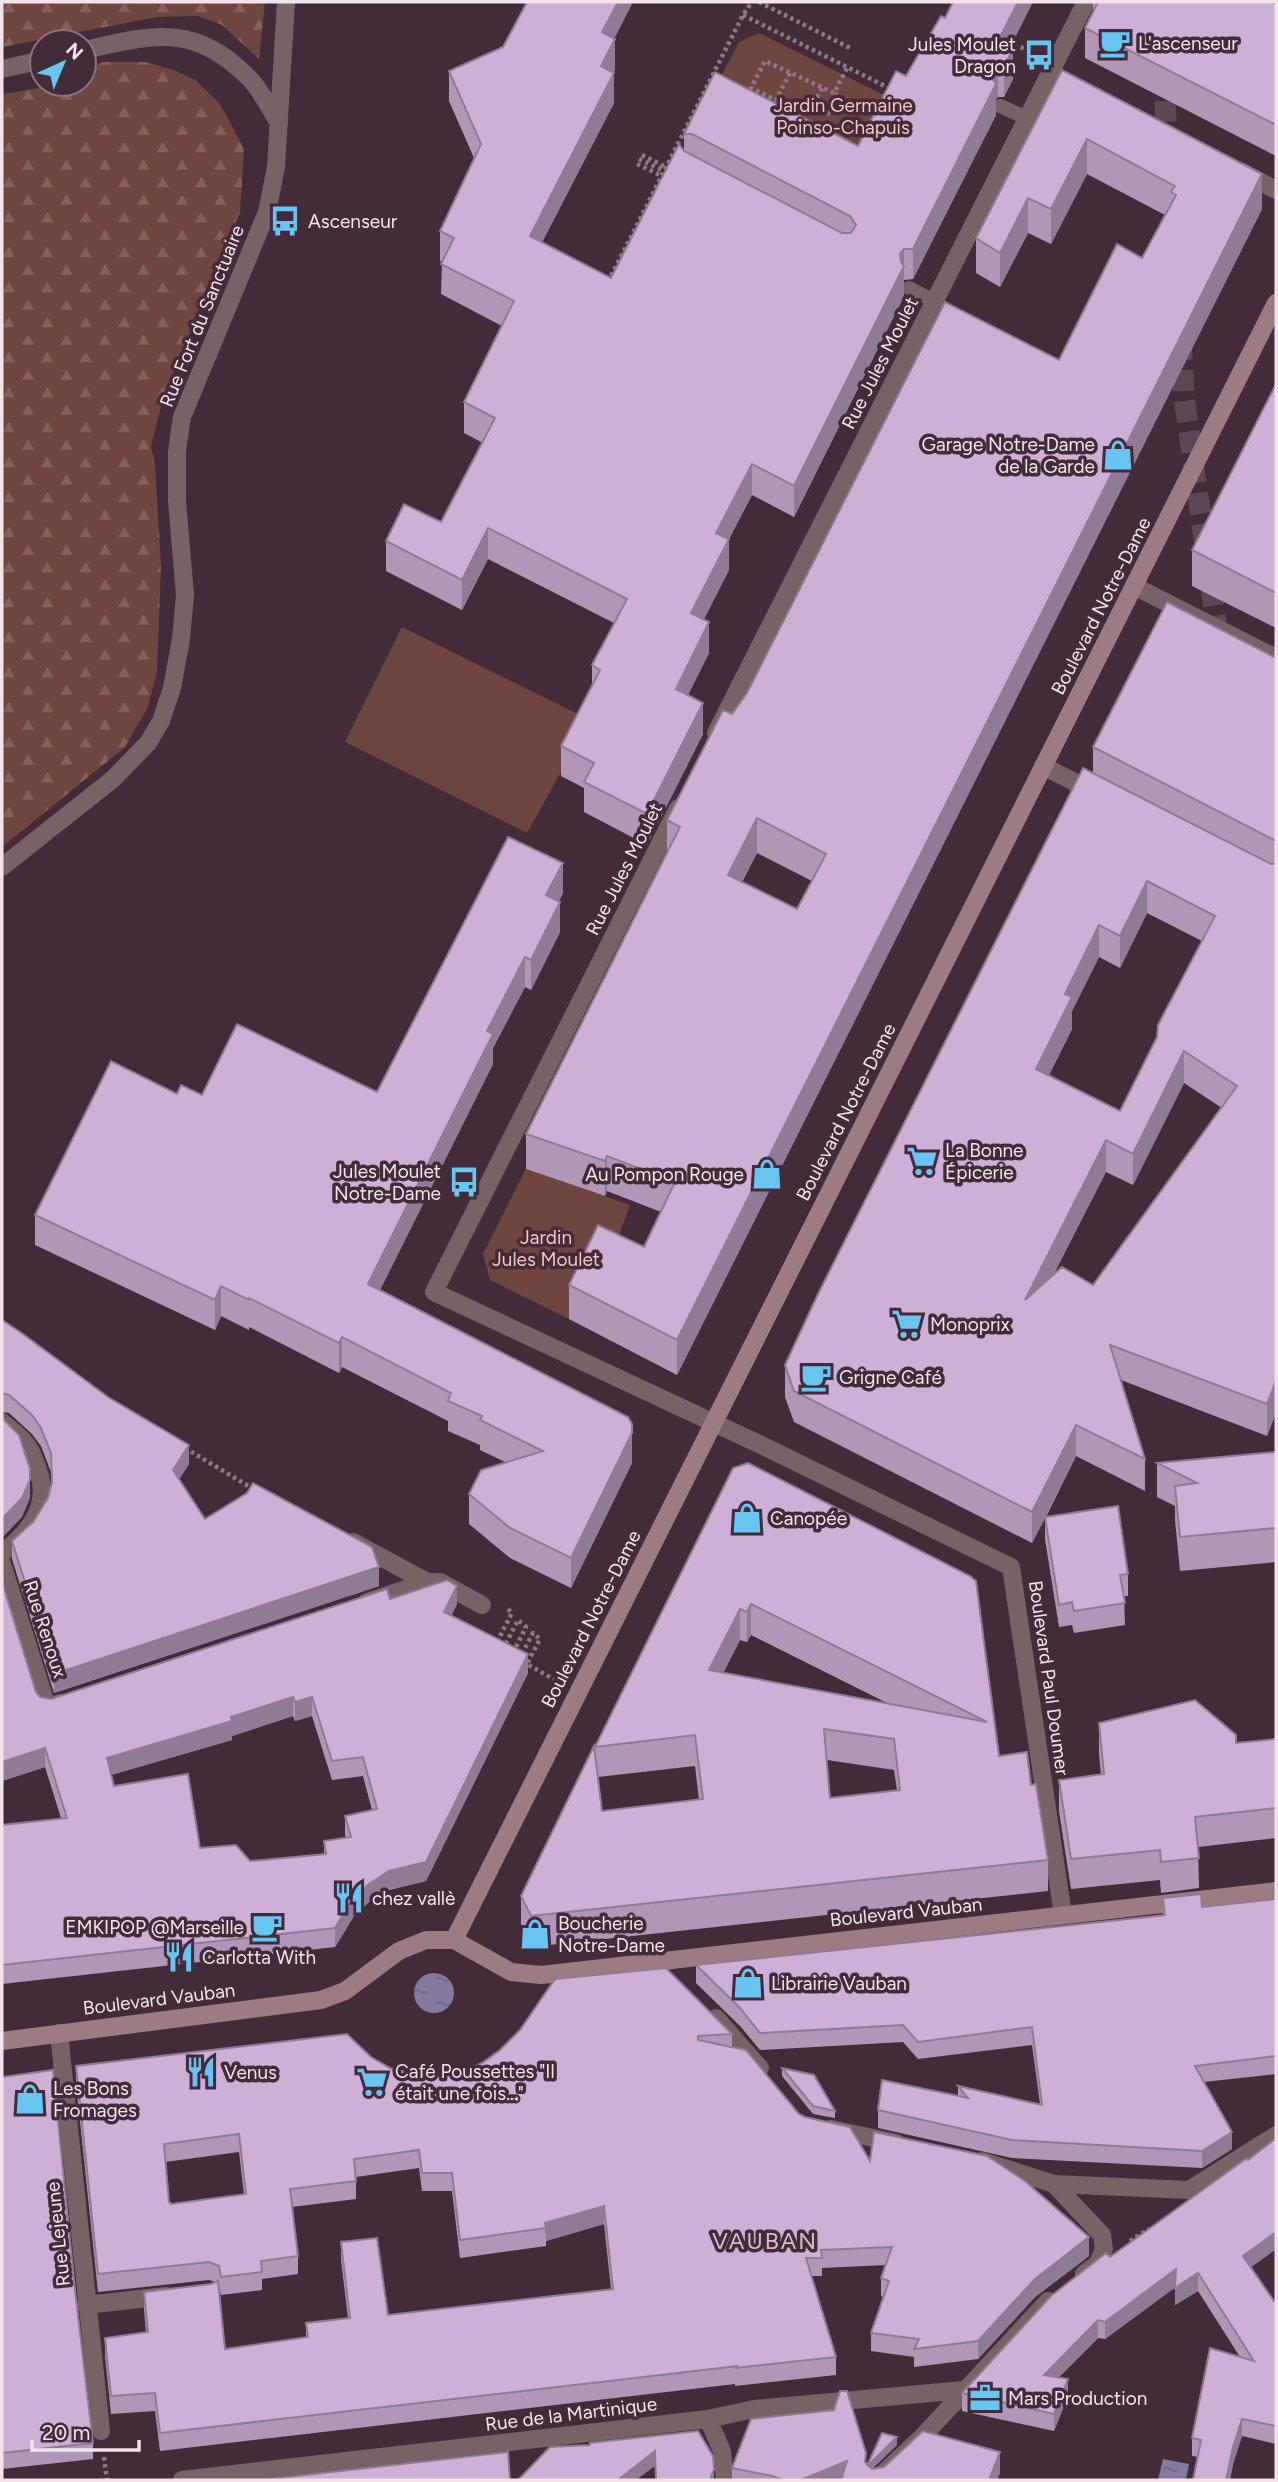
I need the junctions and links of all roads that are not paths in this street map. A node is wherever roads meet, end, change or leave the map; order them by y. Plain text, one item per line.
1 (286, 2) edge
2 (1086, 2) edge
3 (98, 47) edge
4 (28, 63) edge
5 (2, 69) edge
6 (1000, 106) dead end
7 (1027, 118) junction
8 (279, 123) junction
9 (1228, 165) edge
10 (1276, 190) edge
11 (909, 288) dead end
12 (934, 302) junction
13 (1276, 303) edge
14 (1134, 586) junction
15 (1276, 658) edge
16 (709, 747) edge
17 (1043, 766) junction
18 (684, 796) edge
19 (1117, 804) edge
20 (2, 867) edge
21 (2, 1422) edge
22 (713, 1424) junction
23 (343, 1537) edge
24 (2, 1553) edge
25 (2, 1564) edge
26 (427, 1582) junction
27 (482, 1605) dead end
28 (348, 1608) edge
29 (74, 1699) edge
30 (1276, 1891) edge
31 (1063, 1915) junction
32 (454, 1940) junction
33 (657, 1961) junction
34 (676, 1979) edge
35 (704, 2007) edge
36 (59, 2033) junction
37 (2, 2041) edge
38 (774, 2084) edge
39 (807, 2124) edge
40 (1276, 2135) edge
41 (916, 2147) edge
42 (971, 2159) edge
43 (1054, 2184) junction
44 (183, 2294) edge
45 (86, 2305) junction
46 (964, 2390) junction
47 (708, 2420) junction
48 (101, 2431) dead end
49 (182, 2480) edge
50 (725, 2480) edge
51 (876, 2480) edge

1 - 8 street, Rue Fort du Sanctuaire
2 - 7 street, Rue Jules Moulet
3 - 8 street
4 - 5 street
6 - 7 lane
7 - 12 street, Rue Jules Moulet
8 - 20 street, Rue Fort du Sanctuaire
9 - 10 street
11 - 12 lane
12 - 16 street, Rue Jules Moulet
13 - 14 street, Boulevard Notre-Dame
14 - 15 street
14 - 17 street, Boulevard Notre-Dame
17 - 19 street
17 - 22 street, Boulevard Notre-Dame
18 - 22 street, Rue Jules Moulet
21 - 24 street
22 - 31 street, Boulevard Paul Doumer
22 - 32 street, Boulevard Notre-Dame
23 - 26 street
25 - 29 street, Rue Renoux
26 - 27 street
26 - 28 street
30 - 31 street, Boulevard Vauban
31 - 33 street, Boulevard Vauban
32 - 33 street, Boulevard Vauban
32 - 36 street, Boulevard Vauban
33 - 34 street
35 - 38 street
36 - 37 street, Boulevard Vauban
36 - 45 street, Rue Lejeune
39 - 41 street
40 - 43 street
42 - 43 street
43 - 46 street
44 - 45 street
45 - 48 street, Rue Lejeune
46 - 47 street, Rue de la Martinique
46 - 51 street
47 - 49 street, Rue de la Martinique
47 - 50 street

